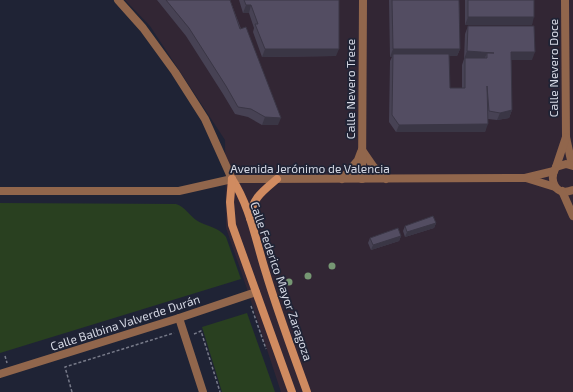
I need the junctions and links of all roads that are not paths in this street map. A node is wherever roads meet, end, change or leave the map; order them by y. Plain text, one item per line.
1 (118, 0) edge
2 (363, 0) edge
3 (565, 0) edge
4 (566, 136) junction
5 (362, 150) junction
6 (572, 165) edge
7 (555, 169) junction
8 (232, 178) junction
9 (525, 178) junction
10 (277, 179) junction
11 (342, 179) junction
12 (362, 179) junction
13 (386, 179) junction
14 (558, 189) junction
15 (573, 190) edge
16 (0, 191) edge
17 (573, 216) edge
18 (250, 219) junction
19 (256, 292) junction
20 (179, 318) junction
21 (0, 374) edge
22 (203, 392) edge
23 (292, 392) edge
24 (308, 392) edge

1 - 8 street, Calle Federico Mayor Zaragoza
2 - 5 street, Calle Nevero Trece
3 - 4 street, Calle Nevero Doce
4 - 6 street, Calle Nevero Doce
4 - 7 street, Calle Nevero Doce
5 - 11 street
5 - 12 street, Calle Nevero Trece
5 - 13 street
6 - 7 street, Avenida Jerónimo de Valencia
7 - 9 street, Avenida Jerónimo de Valencia
7 - 14 street
8 - 10 street, Avenida Jerónimo de Valencia
8 - 16 street, Avenida Jerónimo de Valencia
8 - 18 main road, Calle Federico Mayor Zaragoza
8 - 19 main road, Calle Federico Mayor Zaragoza
9 - 13 street, Avenida Jerónimo de Valencia
9 - 14 street, Avenida Jerónimo de Valencia
10 - 11 street, Avenida Jerónimo de Valencia
10 - 18 main road
11 - 12 street, Avenida Jerónimo de Valencia
12 - 13 street, Avenida Jerónimo de Valencia
14 - 15 street
14 - 17 street
18 - 24 main road, Calle Federico Mayor Zaragoza
19 - 20 street, Calle Balbina Valverde Durán
19 - 23 main road, Calle Federico Mayor Zaragoza
20 - 21 street, Calle Balbina Valverde Durán
20 - 22 street

